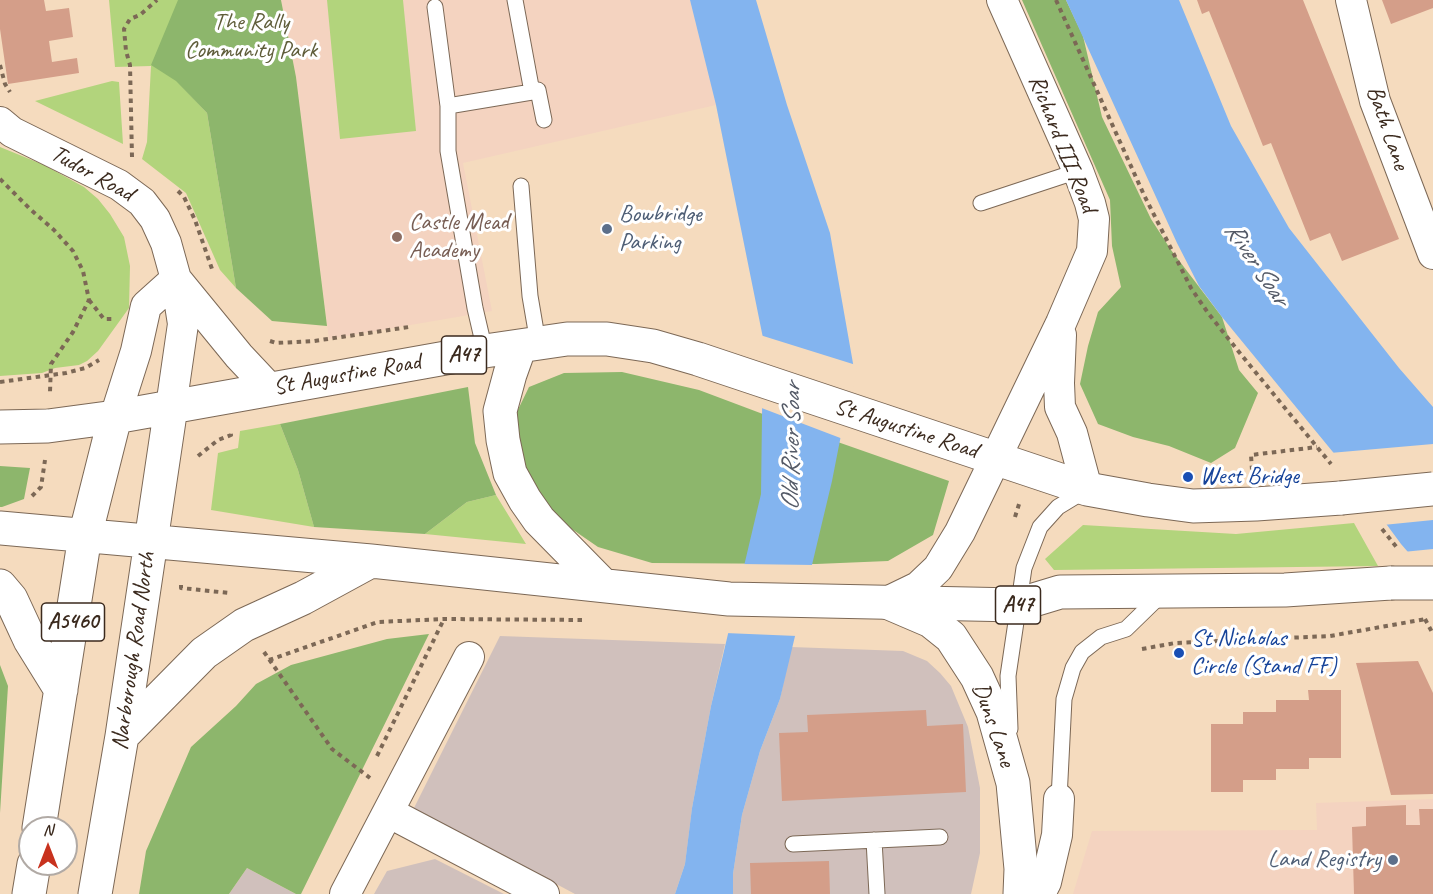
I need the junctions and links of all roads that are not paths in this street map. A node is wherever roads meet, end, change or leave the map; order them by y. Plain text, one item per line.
1 (515, 0) edge
2 (1002, 0) edge
3 (1351, 0) edge
4 (435, 7) dead end
5 (532, 92) junction
6 (448, 106) junction
7 (544, 120) dead end
8 (0, 122) edge
9 (1078, 171) junction
10 (521, 186) dead end
11 (981, 203) dead end
12 (1433, 254) edge
13 (176, 279) junction
14 (1061, 323) junction
15 (529, 345) junction
16 (484, 351) junction
17 (270, 389) junction
18 (171, 408) junction
19 (115, 417) junction
20 (0, 427) edge
21 (997, 459) junction
22 (1087, 489) junction
23 (1433, 489) edge
24 (13, 530) edge
25 (85, 536) junction
26 (150, 541) junction
27 (371, 561) junction
28 (1433, 583) edge
29 (603, 585) junction
30 (0, 586) edge
31 (1164, 592) junction
32 (878, 602) junction
33 (1017, 605) junction
34 (469, 657) dead end
35 (61, 690) junction
36 (122, 736) junction
37 (1013, 783) junction
38 (1059, 799) joint
39 (392, 805) junction
40 (41, 816) edge
41 (940, 837) dead end
42 (874, 840) junction
43 (793, 844) dead end
44 (32, 876) edge
45 (29, 894) edge
46 (95, 894) edge
47 (345, 894) edge
48 (544, 894) edge
49 (877, 894) edge
50 (1020, 894) edge
51 (1040, 894) edge

1 - 5 lane
2 - 9 street, Richard III Road
3 - 12 street, Bath Lane
4 - 6 lane
5 - 6 lane
5 - 7 lane
6 - 16 lane
8 - 13 street, Tudor Road
9 - 11 lane
9 - 14 street, Richard III Road
10 - 15 lane
13 - 17 street, Tudor Road
13 - 18 street, Tudor Road
13 - 19 street
14 - 21 street, Richard III Road
14 - 22 street, Richard III Road
15 - 16 main road, St Augustine Road / A47
15 - 21 main road, St Augustine Road / A47
15 - 29 main road
16 - 17 main road, St Augustine Road / A47
17 - 18 main road, St Augustine Road / A47
18 - 19 main road, A47
18 - 26 main road, Narborough Road North / A5460
19 - 20 main road, A47
19 - 25 main road, A5460
21 - 22 main road, St Augustine Road / A47
21 - 32 street, Richard III Road
22 - 23 main road, St Augustine Road / A47, bridge
22 - 33 lane
24 - 25 main road, A47
25 - 26 main road, A47
25 - 35 main road, A5460
26 - 27 main road, A47
26 - 36 main road, Narborough Road North / A5460
27 - 29 main road, A47
27 - 36 main road
28 - 31 main road, A47, bridge
29 - 32 main road, A47
30 - 35 main road, A5460
31 - 33 main road, A47
31 - 38 lane
32 - 33 main road, A47
32 - 37 main road, Duns Lane
33 - 37 lane
34 - 39 street
35 - 40 main road, A5460
36 - 46 main road, Narborough Road North / A5460
37 - 50 main road, Duns Lane
38 - 51 street
39 - 47 street
39 - 48 street
41 - 42 lane
42 - 43 lane
42 - 49 lane
44 - 45 main road

